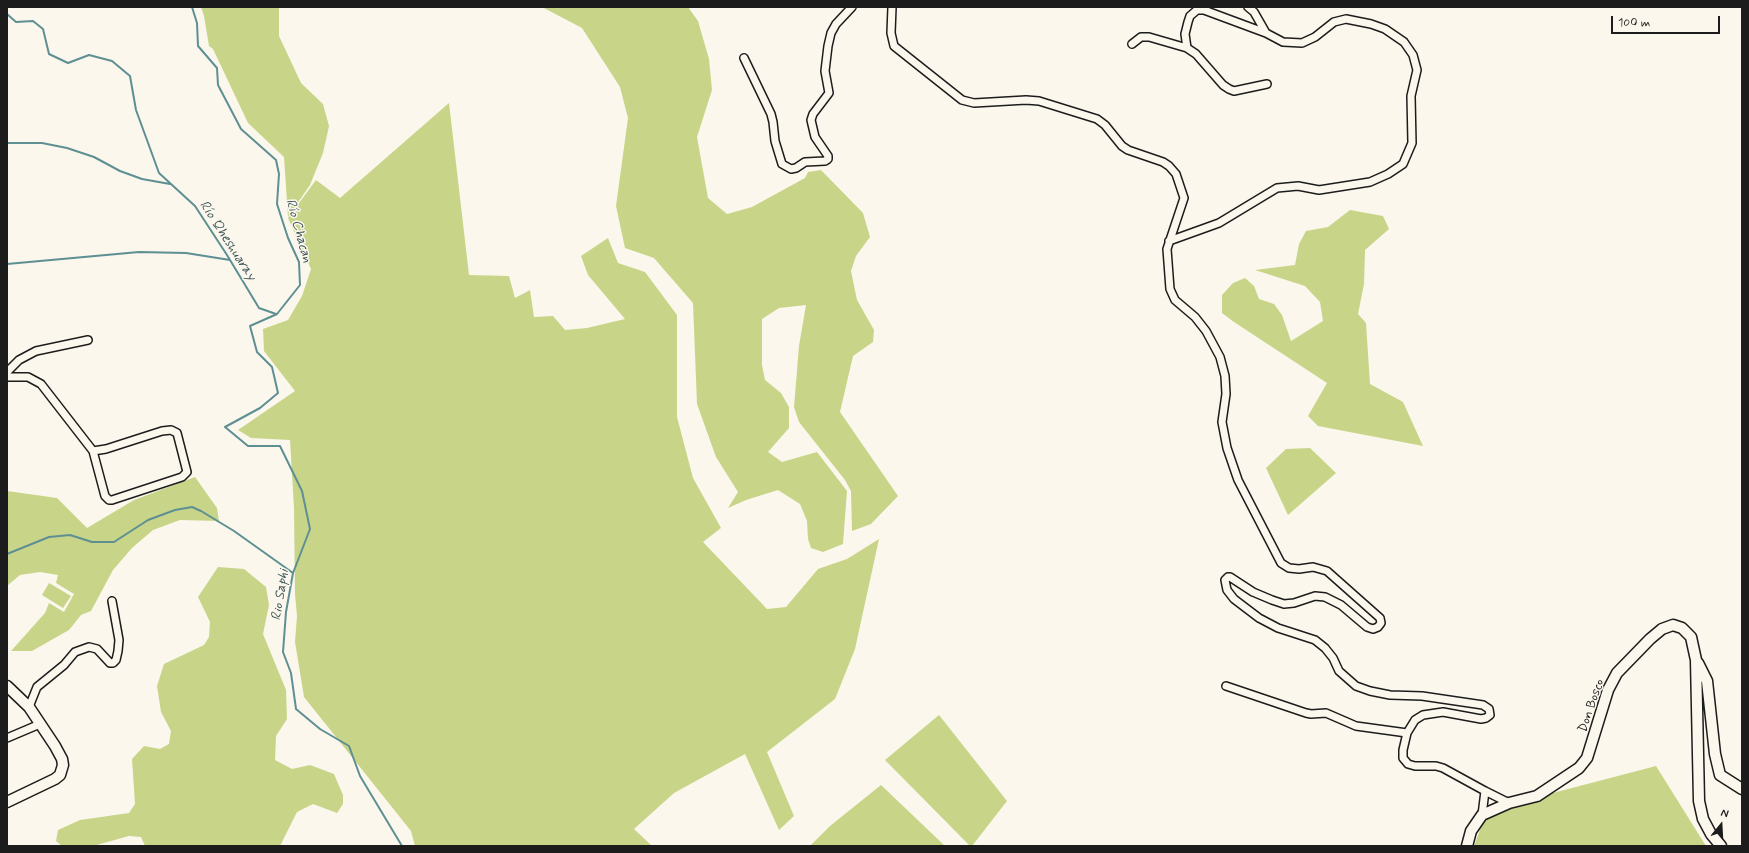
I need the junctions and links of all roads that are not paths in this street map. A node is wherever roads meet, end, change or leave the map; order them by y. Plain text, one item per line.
1 (852, 7) edge
2 (892, 7) edge
3 (1248, 7) edge
4 (1266, 33) junction
5 (1132, 44) dead end
6 (1187, 48) junction
7 (744, 58) dead end
8 (1267, 84) dead end
9 (1169, 241) junction
10 (88, 340) dead end
11 (7, 372) edge
12 (7, 377) edge
13 (93, 451) junction
14 (112, 601) dead end
15 (1696, 660) junction
16 (7, 686) edge
17 (1226, 686) dead end
18 (29, 707) junction
19 (40, 724) junction
20 (1407, 733) junction
21 (7, 737) edge
22 (1742, 789) edge
23 (1485, 791) junction
24 (7, 802) edge
25 (1509, 803) junction
26 (1482, 815) junction
27 (1467, 846) edge
28 (1721, 846) edge

1 - 7 street
2 - 9 street
3 - 4 street
4 - 6 street
4 - 9 street
5 - 6 street
6 - 8 street
9 - 20 street
10 - 11 street
12 - 13 street
13 - 13 street
14 - 18 street
15 - 22 street
15 - 25 street, Don Bosco
15 - 28 street, Don Bosco
16 - 18 street
17 - 20 street
18 - 19 street
19 - 21 street
19 - 24 street
20 - 23 street
23 - 25 street
23 - 26 street
25 - 26 street, Don Bosco
26 - 27 street

